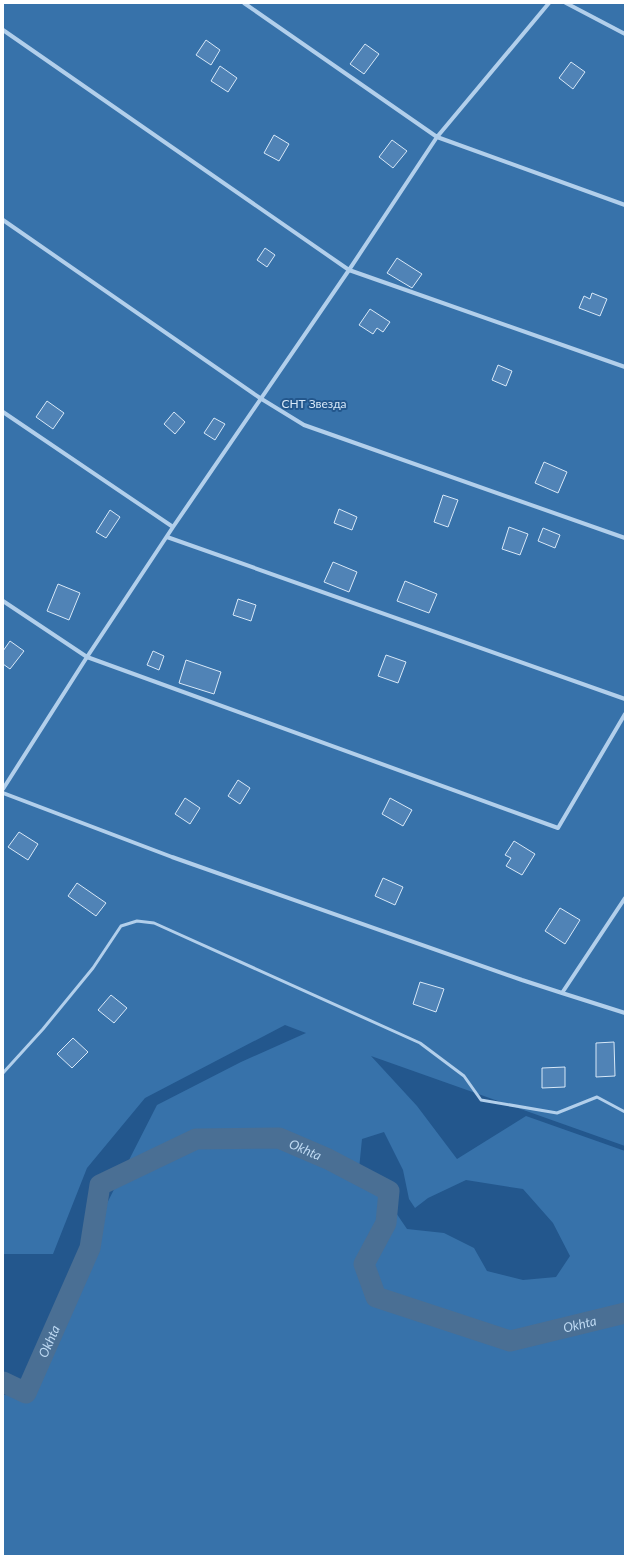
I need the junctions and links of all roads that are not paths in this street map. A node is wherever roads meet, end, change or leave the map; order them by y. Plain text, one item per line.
1 (244, 3) edge
2 (549, 3) edge
3 (566, 3) edge
4 (3, 30) edge
5 (625, 34) edge
6 (437, 137) junction
7 (625, 205) edge
8 (3, 220) edge
9 (349, 270) junction
10 (625, 367) edge
11 (260, 398) junction
12 (3, 412) edge
13 (173, 527) junction
14 (167, 537) junction
15 (625, 538) edge
16 (3, 601) edge
17 (87, 657) junction
18 (625, 699) edge
19 (625, 714) edge
20 (3, 789) edge
21 (3, 793) edge
22 (625, 898) edge
23 (562, 993) junction
24 (625, 1013) edge
25 (3, 1073) edge
26 (625, 1112) edge

1 - 6 street
2 - 6 street
3 - 5 street
4 - 9 street
6 - 7 street
6 - 9 street
8 - 11 street
9 - 10 street
9 - 11 street
11 - 13 street
11 - 15 street
12 - 13 street
13 - 14 street
14 - 17 street
14 - 18 street
16 - 17 street
17 - 19 street
17 - 20 street
21 - 23 street
22 - 23 street
23 - 24 street
25 - 26 lane

